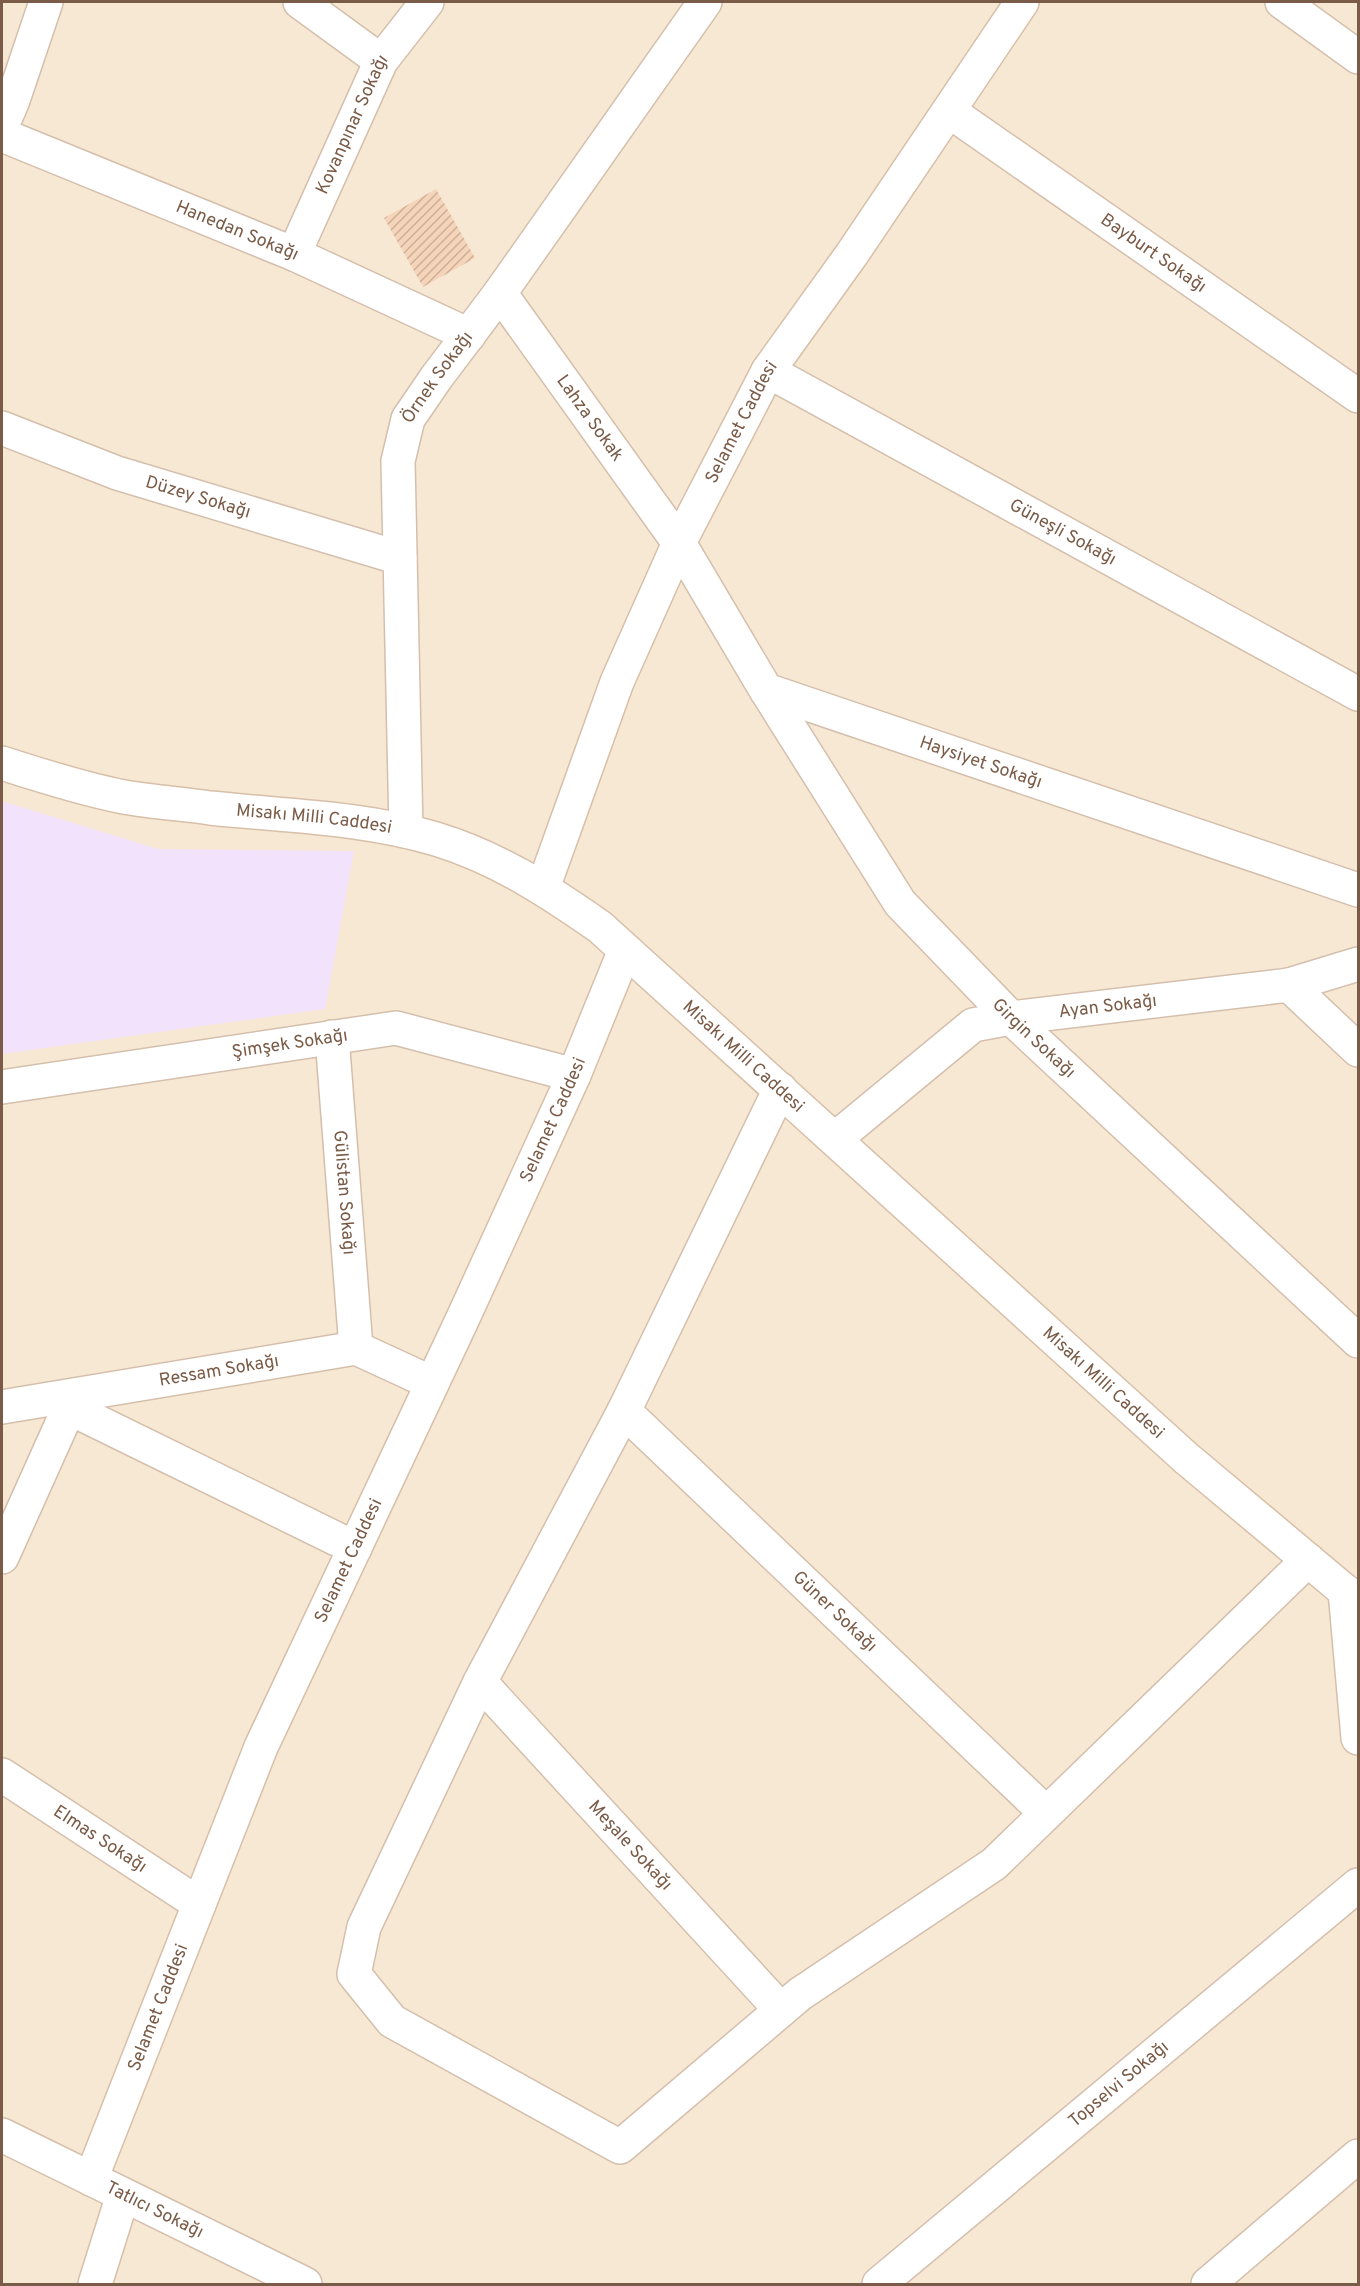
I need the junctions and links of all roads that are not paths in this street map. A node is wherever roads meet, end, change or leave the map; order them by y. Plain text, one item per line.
1 (46, 2) edge
2 (300, 2) edge
3 (427, 2) edge
4 (705, 2) edge
5 (1022, 2) edge
6 (1282, 2) edge
7 (1359, 57) edge
8 (381, 61) junction
9 (5, 106) edge
10 (949, 111) junction
11 (2, 135) edge
12 (294, 254) junction
13 (500, 293) junction
14 (469, 335) junction
15 (768, 371) junction
16 (1359, 396) edge
17 (2, 428) edge
18 (679, 543) junction
19 (400, 558) junction
20 (766, 690) junction
21 (1359, 694) edge
22 (2, 763) edge
23 (406, 831) junction
24 (543, 888) junction
25 (1359, 890) edge
26 (625, 950) junction
27 (1359, 964) edge
28 (1289, 985) junction
29 (1011, 1018) junction
30 (332, 1037) junction
31 (1359, 1050) edge
32 (574, 1075) junction
33 (2, 1087) edge
34 (780, 1089) junction
35 (835, 1139) junction
36 (1359, 1341) edge
37 (356, 1348) junction
38 (432, 1383) junction
39 (60, 1403) junction
40 (2, 1407) edge
41 (624, 1411) junction
42 (355, 1548) junction
43 (2, 1557) edge
44 (1308, 1560) junction
45 (1354, 1590) edge
46 (480, 1682) junction
47 (1359, 1738) edge
48 (2, 1775) edge
49 (1046, 1813) junction
50 (1359, 1885) edge
51 (199, 1904) junction
52 (781, 2010) junction
53 (2, 2135) edge
54 (1359, 2156) edge
55 (91, 2179) junction
56 (123, 2195) junction
57 (95, 2284) edge
58 (305, 2284) edge
59 (879, 2284) edge
60 (1208, 2284) edge

1 - 9 street
2 - 8 street
3 - 8 street, Kovanpınar Sokağı
4 - 13 street, Örnek Sokağı
5 - 10 street, Selamet Caddesi
6 - 7 street
8 - 12 street, Kovanpınar Sokağı
10 - 15 street, Selamet Caddesi
10 - 16 street, Bayburt Sokağı
11 - 12 street, Hanedan Sokağı
12 - 14 street, Hanedan Sokağı
13 - 14 street, Örnek Sokağı
13 - 18 street, Lahza Sokak
14 - 19 street, Örnek Sokağı
15 - 18 street, Selamet Caddesi
15 - 21 street, Güneşli Sokağı
17 - 19 street, Düzey Sokağı
18 - 20 street
18 - 24 street, Selamet Caddesi
19 - 23 street, Örnek Sokağı
20 - 25 street, Haysiyet Sokağı
20 - 29 street, Girgin Sokağı
22 - 23 street, Misakı Milli Caddesi
23 - 24 street, Misakı Milli Caddesi
24 - 26 street, Misakı Milli Caddesi
26 - 32 street, Selamet Caddesi
26 - 34 street, Misakı Milli Caddesi
27 - 28 street, Ayan Sokağı
28 - 29 street, Ayan Sokağı
28 - 31 street
29 - 35 street, Ayan Sokağı
29 - 36 street, Girgin Sokağı
30 - 32 street, Şimşek Sokağı
30 - 33 street, Şimşek Sokağı
30 - 37 street, Gülistan Sokağı
32 - 38 street, Selamet Caddesi
34 - 35 street, Misakı Milli Caddesi
34 - 41 street
35 - 44 street, Misakı Milli Caddesi
37 - 38 street
37 - 39 street, Ressam Sokağı
38 - 42 street, Selamet Caddesi
39 - 40 street, Ressam Sokağı
39 - 42 street
39 - 43 street
41 - 46 street
41 - 49 street, Güner Sokağı
42 - 51 street, Selamet Caddesi
44 - 45 street, Misakı Milli Caddesi
44 - 49 street
45 - 47 street
46 - 52 street, Meşale Sokağı
46 - 52 street
48 - 51 street, Elmas Sokağı
49 - 52 street
50 - 59 street, Topselvi Sokağı
51 - 55 street, Selamet Caddesi
53 - 55 street, Tatlıcı Sokağı
54 - 60 street
55 - 56 street, Tatlıcı Sokağı
56 - 57 street
56 - 58 street, Tatlıcı Sokağı

